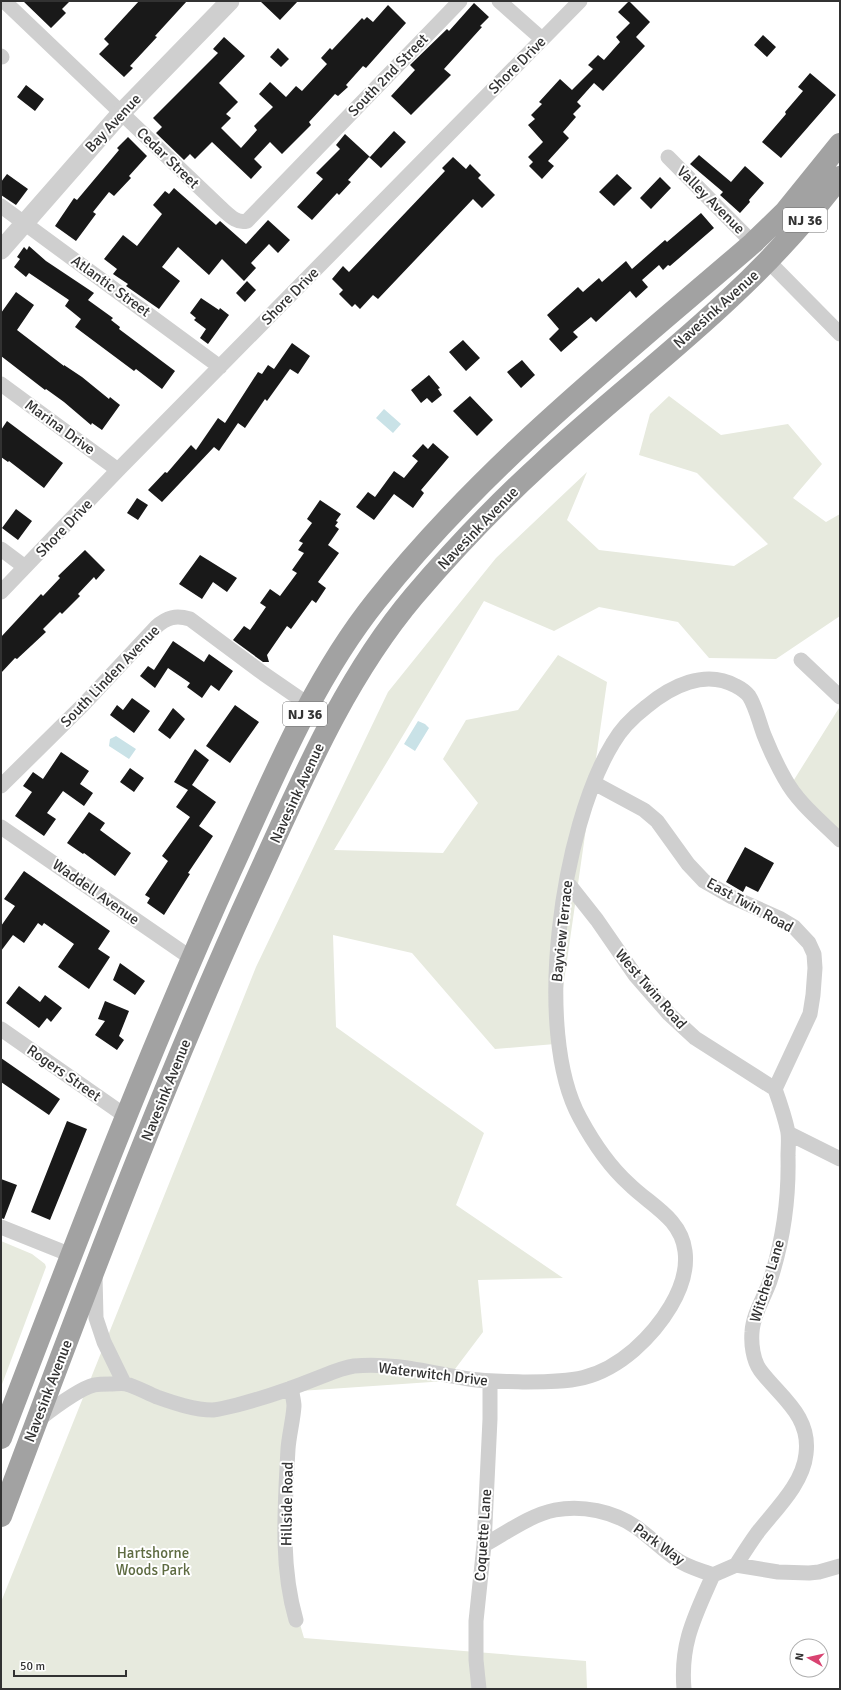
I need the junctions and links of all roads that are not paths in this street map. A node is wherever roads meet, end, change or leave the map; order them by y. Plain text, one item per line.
1 (4, 1) edge
2 (230, 1) edge
3 (460, 1) edge
4 (499, 1) edge
5 (580, 1) edge
6 (1, 4) edge
7 (542, 40) junction
8 (121, 113) junction
9 (840, 144) edge
10 (316, 150) joint
11 (668, 156) dead end
12 (840, 177) edge
13 (1, 206) edge
14 (24, 222) junction
15 (754, 243) junction
16 (1, 250) edge
17 (768, 261) junction
18 (840, 334) edge
19 (220, 367) junction
20 (1, 384) edge
21 (118, 470) junction
22 (1, 549) edge
23 (25, 567) junction
24 (1, 592) edge
25 (801, 660) dead end
26 (840, 697) edge
27 (309, 705) junction
28 (594, 783) junction
29 (1, 786) edge
30 (1, 827) edge
31 (840, 840) edge
32 (567, 882) junction
33 (191, 958) junction
34 (1, 1029) edge
35 (775, 1089) junction
36 (126, 1117) junction
37 (788, 1133) junction
38 (840, 1159) edge
39 (1, 1226) edge
40 (71, 1255) junction
41 (95, 1269) junction
42 (674, 1301) joint
43 (490, 1381) junction
44 (124, 1384) junction
45 (291, 1388) junction
46 (36, 1422) junction
47 (1, 1438) edge
48 (1, 1516) edge
49 (484, 1545) junction
50 (738, 1561) junction
51 (840, 1566) edge
52 (712, 1575) junction
53 (296, 1620) dead end
54 (479, 1689) edge
55 (684, 1689) edge

1 - 6 street
1 - 8 street, Cedar Street
2 - 8 street, Bay Avenue
3 - 10 street, South 2nd Street
4 - 7 street
5 - 7 street, Shore Drive
7 - 19 street, Shore Drive
8 - 10 street, Cedar Street
8 - 14 street, Bay Avenue
9 - 15 highway, Navesink Avenue / NJ 36
11 - 15 street, Valley Avenue
12 - 17 highway, Navesink Avenue / NJ 36
13 - 14 street, Atlantic Street
14 - 16 street, Bay Avenue
14 - 19 street, Atlantic Street
15 - 27 highway, Navesink Avenue / NJ 36
17 - 18 street
17 - 41 highway, Navesink Avenue / NJ 36
19 - 21 street, Shore Drive
20 - 21 street, Marina Drive
21 - 23 street, Shore Drive
22 - 23 street
23 - 24 street, Shore Drive
25 - 26 street
27 - 29 street, South Linden Avenue
27 - 33 highway, Navesink Avenue / NJ 36
28 - 31 street, Bayview Terrace
28 - 32 street, Bayview Terrace
28 - 35 street, East Twin Road
30 - 33 street, Waddell Avenue
32 - 35 street, West Twin Road
32 - 42 street, Bayview Terrace
33 - 36 highway, Navesink Avenue / NJ 36
34 - 36 street, Rogers Street
35 - 37 street, Witches Lane
36 - 40 highway, Navesink Avenue / NJ 36
37 - 38 street
37 - 50 street, Witches Lane
39 - 40 street
40 - 47 highway, Navesink Avenue / NJ 36
41 - 44 street
41 - 46 highway, Navesink Avenue / NJ 36
42 - 43 street, Waterwitch Drive
43 - 45 street, Waterwitch Drive
43 - 49 street, Coquette Lane
44 - 45 street, Waterwitch Drive
44 - 46 street
45 - 53 street, Hillside Road
46 - 48 highway, Navesink Avenue / NJ 36
49 - 52 street, Park Way
49 - 54 street, Coquette Lane
50 - 51 street
50 - 52 street
52 - 55 street

